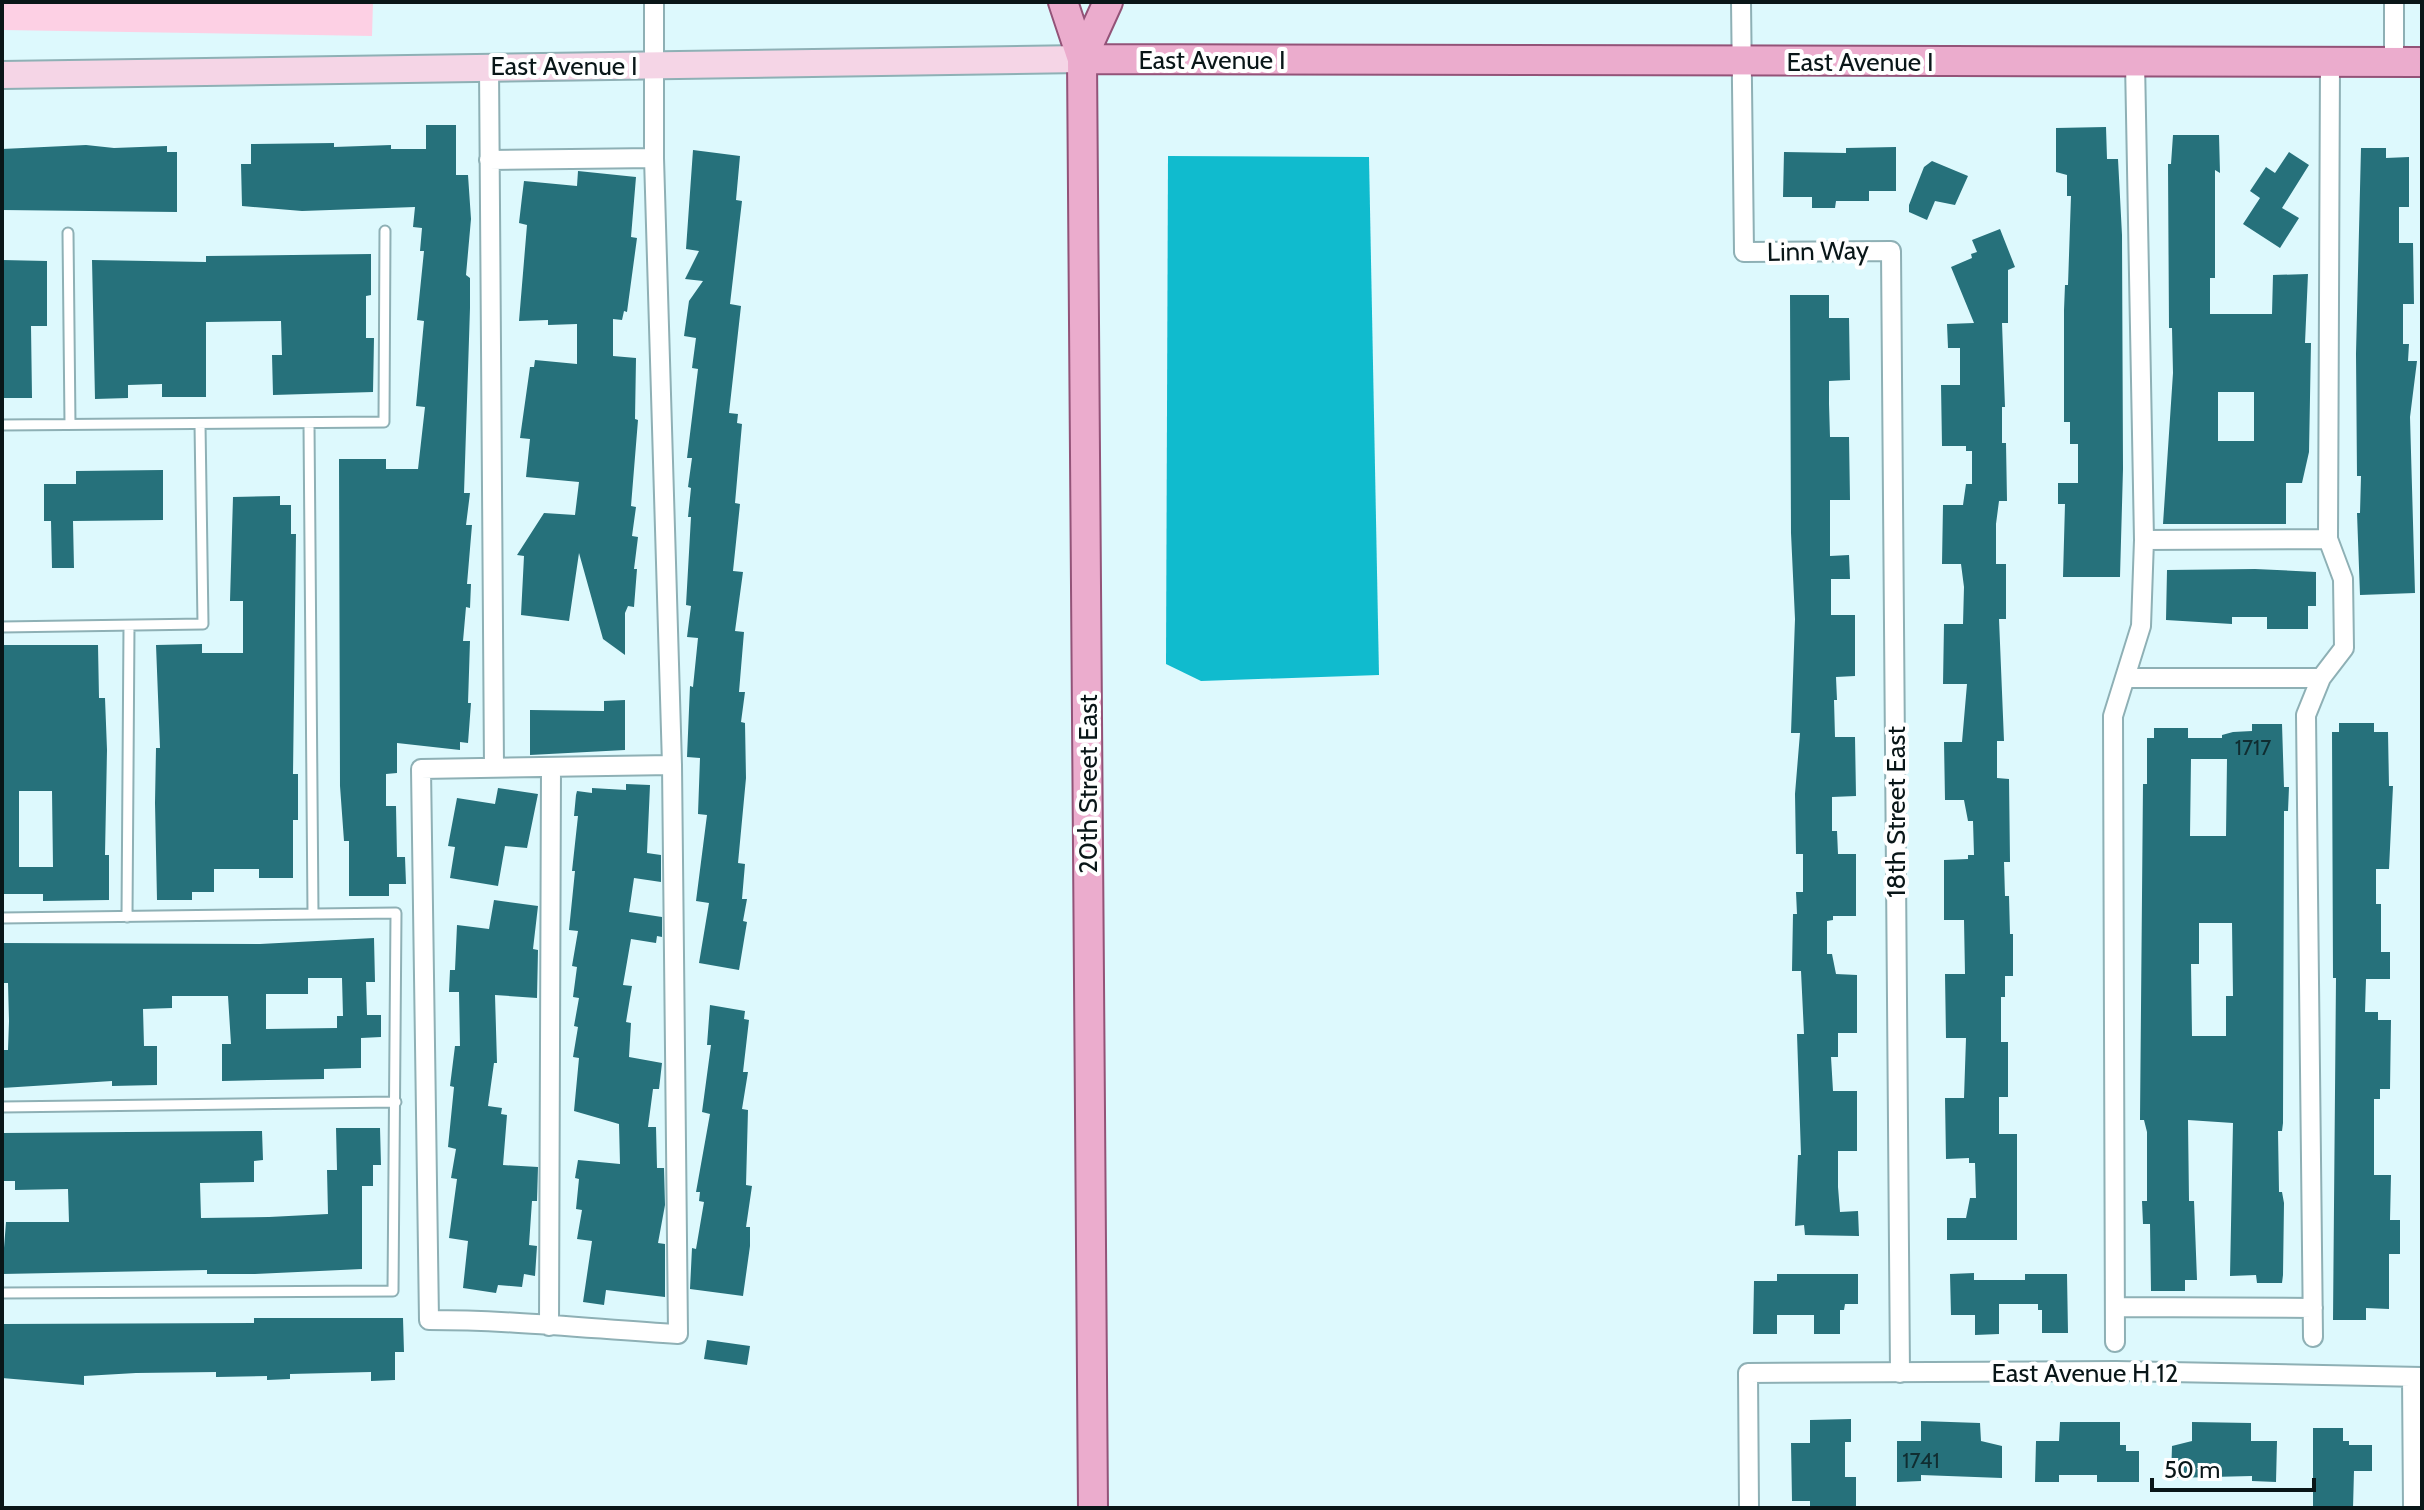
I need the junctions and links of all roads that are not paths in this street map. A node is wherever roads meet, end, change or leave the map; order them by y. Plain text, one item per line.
1 (654, 2) edge
2 (1063, 2) edge
3 (1108, 2) edge
4 (1741, 2) edge
5 (2394, 2) edge
6 (1082, 59) junction
7 (2330, 61) junction
8 (1742, 62) junction
9 (2135, 62) junction
10 (2394, 62) junction
11 (2422, 62) edge
12 (489, 66) junction
13 (655, 66) junction
14 (2, 75) edge
15 (654, 158) junction
16 (489, 160) junction
17 (385, 231) dead end
18 (68, 233) dead end
19 (1891, 251) joint
20 (70, 424) junction
21 (200, 424) junction
22 (309, 424) junction
23 (2, 425) edge
24 (2328, 539) junction
25 (2144, 540) junction
26 (129, 626) junction
27 (2, 627) edge
28 (2126, 678) junction
29 (2321, 678) junction
30 (672, 765) junction
31 (494, 767) junction
32 (551, 767) junction
33 (313, 914) junction
34 (127, 917) junction
35 (2, 918) edge
36 (396, 1102) junction
37 (2, 1107) edge
38 (2, 1293) edge
39 (2115, 1307) junction
40 (2313, 1308) junction
41 (549, 1326) junction
42 (2313, 1337) dead end
43 (2115, 1342) dead end
44 (1900, 1373) junction
45 (2417, 1377) edge
46 (1093, 1508) edge
47 (1749, 1508) edge
48 (2413, 1508) edge

1 - 13 street
2 - 6 main road, 20th Street East
3 - 6 main road, 20th Street East
4 - 8 street
5 - 10 street
6 - 8 main road, East Avenue I
6 - 13 main road, East Avenue I
6 - 46 main road, 20th Street East
7 - 9 main road, East Avenue I
7 - 10 main road, East Avenue I
7 - 24 street
8 - 9 main road, East Avenue I
8 - 19 street, Linn Way
9 - 25 street
10 - 11 main road, East Avenue I
12 - 13 main road, East Avenue I
12 - 14 main road, East Avenue I
12 - 16 street
13 - 15 street
15 - 16 street
15 - 30 street
16 - 31 street
17 - 22 lane
18 - 20 lane
19 - 44 street, 18th Street East
20 - 21 lane
20 - 23 lane
21 - 22 lane
21 - 26 lane
22 - 33 lane
24 - 25 street
24 - 29 street
25 - 28 street
26 - 27 lane
26 - 34 lane
28 - 29 street
28 - 39 street
29 - 40 street
30 - 32 street
30 - 41 street
31 - 32 street
31 - 41 street
32 - 41 street
33 - 34 lane
33 - 36 lane
34 - 35 lane
36 - 37 lane
36 - 38 lane
39 - 40 street
39 - 43 street
40 - 42 street
44 - 45 street, East Avenue H 12
44 - 47 street, East Avenue H 12
45 - 48 street

